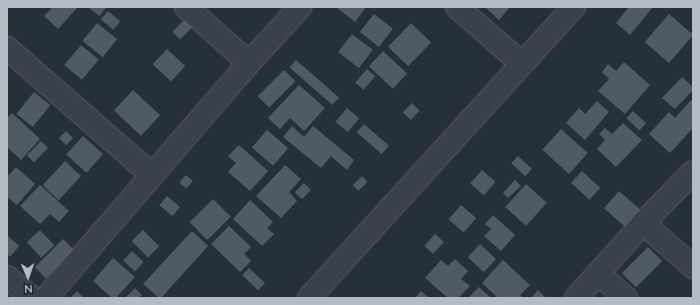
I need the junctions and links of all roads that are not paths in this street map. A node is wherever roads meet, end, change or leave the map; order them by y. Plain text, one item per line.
1 (186, 7) edge
2 (300, 7) edge
3 (457, 7) edge
4 (574, 7) edge
5 (7, 48) edge
6 (249, 63) junction
7 (522, 64) junction
8 (693, 172) edge
9 (152, 175) junction
10 (643, 223) junction
11 (693, 267) edge
12 (598, 273) junction
13 (7, 277) edge
14 (32, 298) edge
15 (46, 298) edge
16 (309, 298) edge
17 (576, 298) edge
18 (626, 298) edge

1 - 6 street
2 - 6 street
3 - 7 street
4 - 7 street
5 - 9 street
6 - 9 street
7 - 16 street
8 - 10 street
9 - 15 street
10 - 11 street
10 - 12 street
12 - 17 street
12 - 18 street
13 - 14 street

